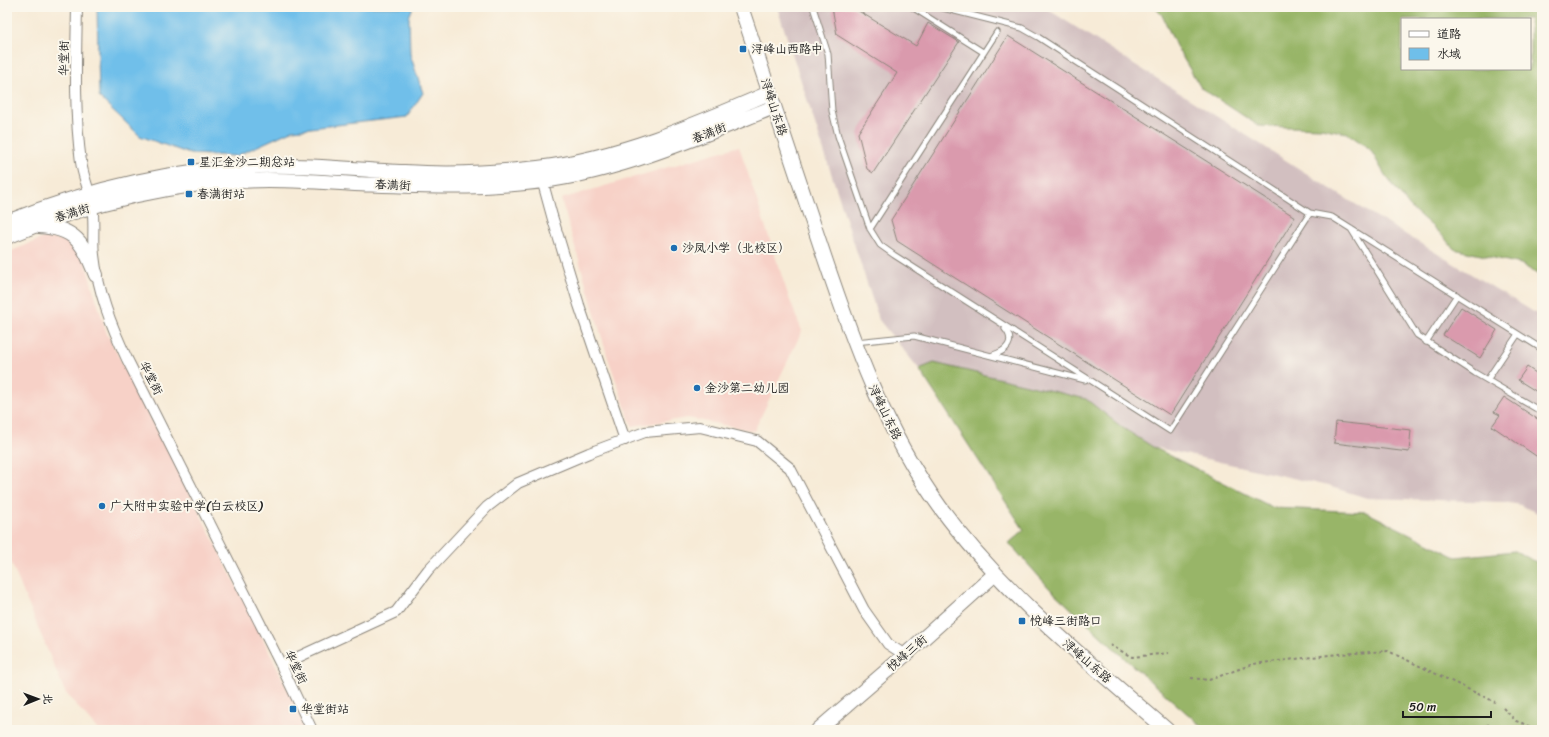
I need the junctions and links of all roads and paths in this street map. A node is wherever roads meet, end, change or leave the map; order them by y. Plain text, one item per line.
1 (78, 7) edge
2 (741, 7) edge
3 (813, 7) edge
4 (912, 7) edge
5 (939, 7) edge
6 (997, 32) dead end
7 (984, 52) junction
8 (769, 94) junction
9 (774, 107) junction
10 (541, 174) junction
11 (90, 200) junction
12 (1310, 213) junction
13 (7, 222) edge
14 (34, 226) junction
15 (870, 228) junction
16 (1351, 228) junction
17 (7, 237) edge
18 (96, 275) junction
19 (1457, 295) junction
20 (1000, 324) junction
21 (1518, 334) junction
22 (854, 342) junction
23 (1426, 342) junction
24 (1542, 349) edge
25 (992, 356) junction
26 (1487, 380) junction
27 (1090, 381) junction
28 (1542, 412) edge
29 (625, 440) junction
30 (995, 574) junction
31 (1110, 645) dead end
32 (1169, 653) dead end
33 (905, 655) junction
34 (281, 665) junction
35 (1191, 678) dead end
36 (1495, 702) dead end
37 (1503, 708) dead end
38 (1489, 724) dead end
39 (312, 730) edge
40 (818, 730) edge
41 (1167, 730) edge
42 (1482, 730) edge
43 (1536, 730) edge

1 - 11 street, 华堂街
2 - 8 street, 浔峰山东路
3 - 15 lane
4 - 7 lane
5 - 12 lane
6 - 7 lane
7 - 15 lane
8 - 9 street, 浔峰山东路
8 - 10 street, 春满街
9 - 10 street, 春满街
9 - 22 street, 浔峰山东路
10 - 11 street, 春满街
10 - 29 street
11 - 13 street, 春满街
11 - 14 street, 春满街
11 - 18 street, 华堂街
12 - 16 lane
12 - 27 lane
14 - 17 street, 春满街
14 - 18 street
15 - 20 lane
16 - 19 lane
16 - 23 lane
18 - 34 street, 华堂街
19 - 21 lane
19 - 23 lane
20 - 25 lane
20 - 27 lane
21 - 24 lane
21 - 26 lane
22 - 25 lane
22 - 30 street, 浔峰山东路
23 - 26 lane
25 - 27 lane
26 - 28 lane
29 - 33 street
29 - 34 street
30 - 33 street, 悦峰三街
30 - 41 street, 浔峰山东路
31 - 32 path
33 - 40 street, 悦峰三街
34 - 39 street, 华堂街
35 - 36 path
37 - 43 path
38 - 42 path

